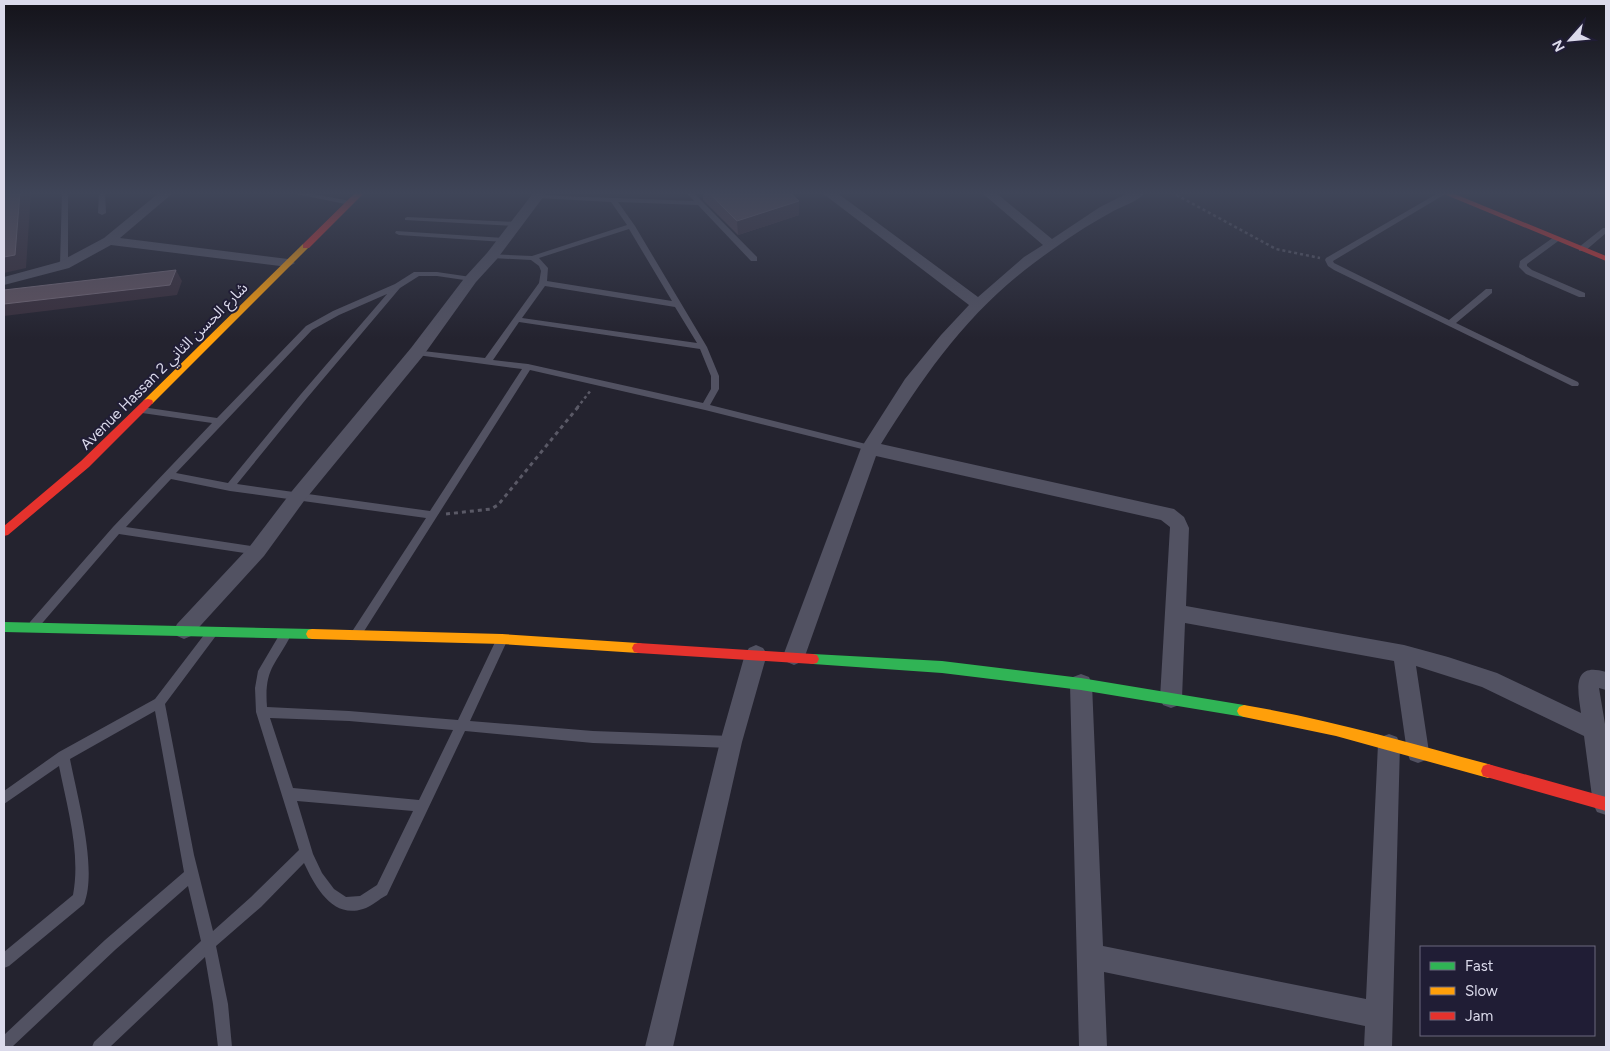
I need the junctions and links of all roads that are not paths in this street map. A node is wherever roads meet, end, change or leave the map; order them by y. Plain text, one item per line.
1 (64, 241) edge
2 (109, 241) joint
3 (311, 241) edge
4 (503, 241) edge
5 (585, 241) edge
6 (640, 241) edge
7 (737, 241) edge
8 (893, 241) edge
9 (1046, 241) edge
10 (1055, 241) edge
11 (1362, 241) edge
12 (1554, 241) edge
13 (1562, 241) edge
14 (1593, 241) edge
15 (1050, 244) junction
16 (1582, 250) junction
17 (492, 256) junction
18 (533, 258) junction
19 (754, 259) dead end
20 (1606, 259) edge
21 (288, 263) junction
22 (64, 265) junction
23 (471, 279) junction
24 (4, 281) edge
25 (543, 283) junction
26 (398, 286) junction
27 (1489, 290) dead end
28 (1582, 295) dead end
29 (978, 304) junction
30 (679, 305) junction
31 (519, 320) junction
32 (1450, 324) junction
33 (703, 347) junction
34 (417, 352) junction
35 (488, 360) junction
36 (528, 367) junction
37 (1575, 384) dead end
38 (704, 407) junction
39 (142, 410) junction
40 (219, 421) junction
41 (870, 448) junction
42 (170, 475) junction
43 (72, 476) junction
44 (230, 486) junction
45 (298, 496) junction
46 (432, 515) junction
47 (117, 530) junction
48 (4, 532) edge
49 (4, 545) edge
50 (257, 551) junction
51 (1177, 613) junction
52 (4, 627) edge
53 (32, 628) junction
54 (184, 630) junction
55 (212, 632) junction
56 (287, 632) junction
57 (355, 636) junction
58 (502, 639) junction
59 (756, 654) junction
60 (1404, 654) junction
61 (794, 656) junction
62 (1606, 680) edge
63 (1080, 684) junction
64 (1171, 698) junction
65 (160, 704) junction
66 (262, 712) junction
67 (463, 726) junction
68 (1599, 737) edge
69 (731, 742) junction
70 (1389, 744) junction
71 (1418, 752) junction
72 (63, 756) junction
73 (288, 794) junction
74 (5, 795) edge
75 (1606, 804) edge
76 (422, 806) junction
77 (305, 853) junction
78 (192, 874) junction
79 (209, 943) junction
80 (1089, 956) junction
81 (4, 961) edge
82 (1379, 1015) junction
83 (4, 1045) edge
84 (99, 1047) edge
85 (225, 1047) edge
86 (659, 1047) edge
87 (1092, 1047) edge
88 (1378, 1047) edge

1 - 22 lane
2 - 21 street
2 - 22 street
3 - 21 street, Avenue Hassan 2 شارع الحسن الثاني
4 - 17 street
5 - 18 lane
6 - 30 lane
7 - 19 lane
8 - 29 street
9 - 15 street
10 - 15 street
11 - 32 lane
12 - 28 lane
13 - 16 street
14 - 16 lane
15 - 29 street
16 - 20 street
17 - 18 lane
17 - 23 street
18 - 25 lane
21 - 39 street, Avenue Hassan 2 شارع الحسن الثاني
22 - 24 street
23 - 26 lane
23 - 34 street
25 - 30 lane
25 - 31 lane
26 - 40 lane
26 - 44 lane
27 - 32 lane
29 - 41 street
30 - 33 lane
31 - 33 lane
31 - 35 lane
32 - 37 lane
33 - 38 lane
34 - 35 lane
34 - 45 street
35 - 36 lane
36 - 38 lane
36 - 46 lane
38 - 41 lane
39 - 40 lane
39 - 43 street, Avenue Hassan 2 شارع الحسن الثاني
40 - 42 lane
41 - 51 street
41 - 61 street
42 - 44 lane
42 - 47 lane
43 - 48 street
43 - 49 street
44 - 45 lane
45 - 46 lane
45 - 50 street
46 - 57 lane
47 - 50 lane
47 - 53 lane
50 - 54 street
51 - 60 street
51 - 64 street
52 - 53 street
53 - 54 street
54 - 55 street
55 - 56 street
55 - 65 lane
56 - 57 street
56 - 66 lane
57 - 58 street
58 - 59 street
58 - 67 lane
59 - 61 street
59 - 69 street
60 - 68 street
60 - 71 street
61 - 63 street
62 - 68 street
63 - 64 street
63 - 80 street
64 - 70 street
65 - 72 lane
65 - 78 lane
66 - 67 lane
66 - 73 lane
67 - 69 lane
67 - 76 lane
68 - 75 street
69 - 86 street
70 - 71 street
70 - 82 street
71 - 75 street
72 - 74 lane
72 - 81 lane
73 - 76 lane
73 - 77 lane
76 - 77 lane
77 - 79 lane
78 - 79 lane
78 - 83 lane
79 - 84 lane
79 - 85 lane
80 - 82 street
80 - 87 street
82 - 88 street

